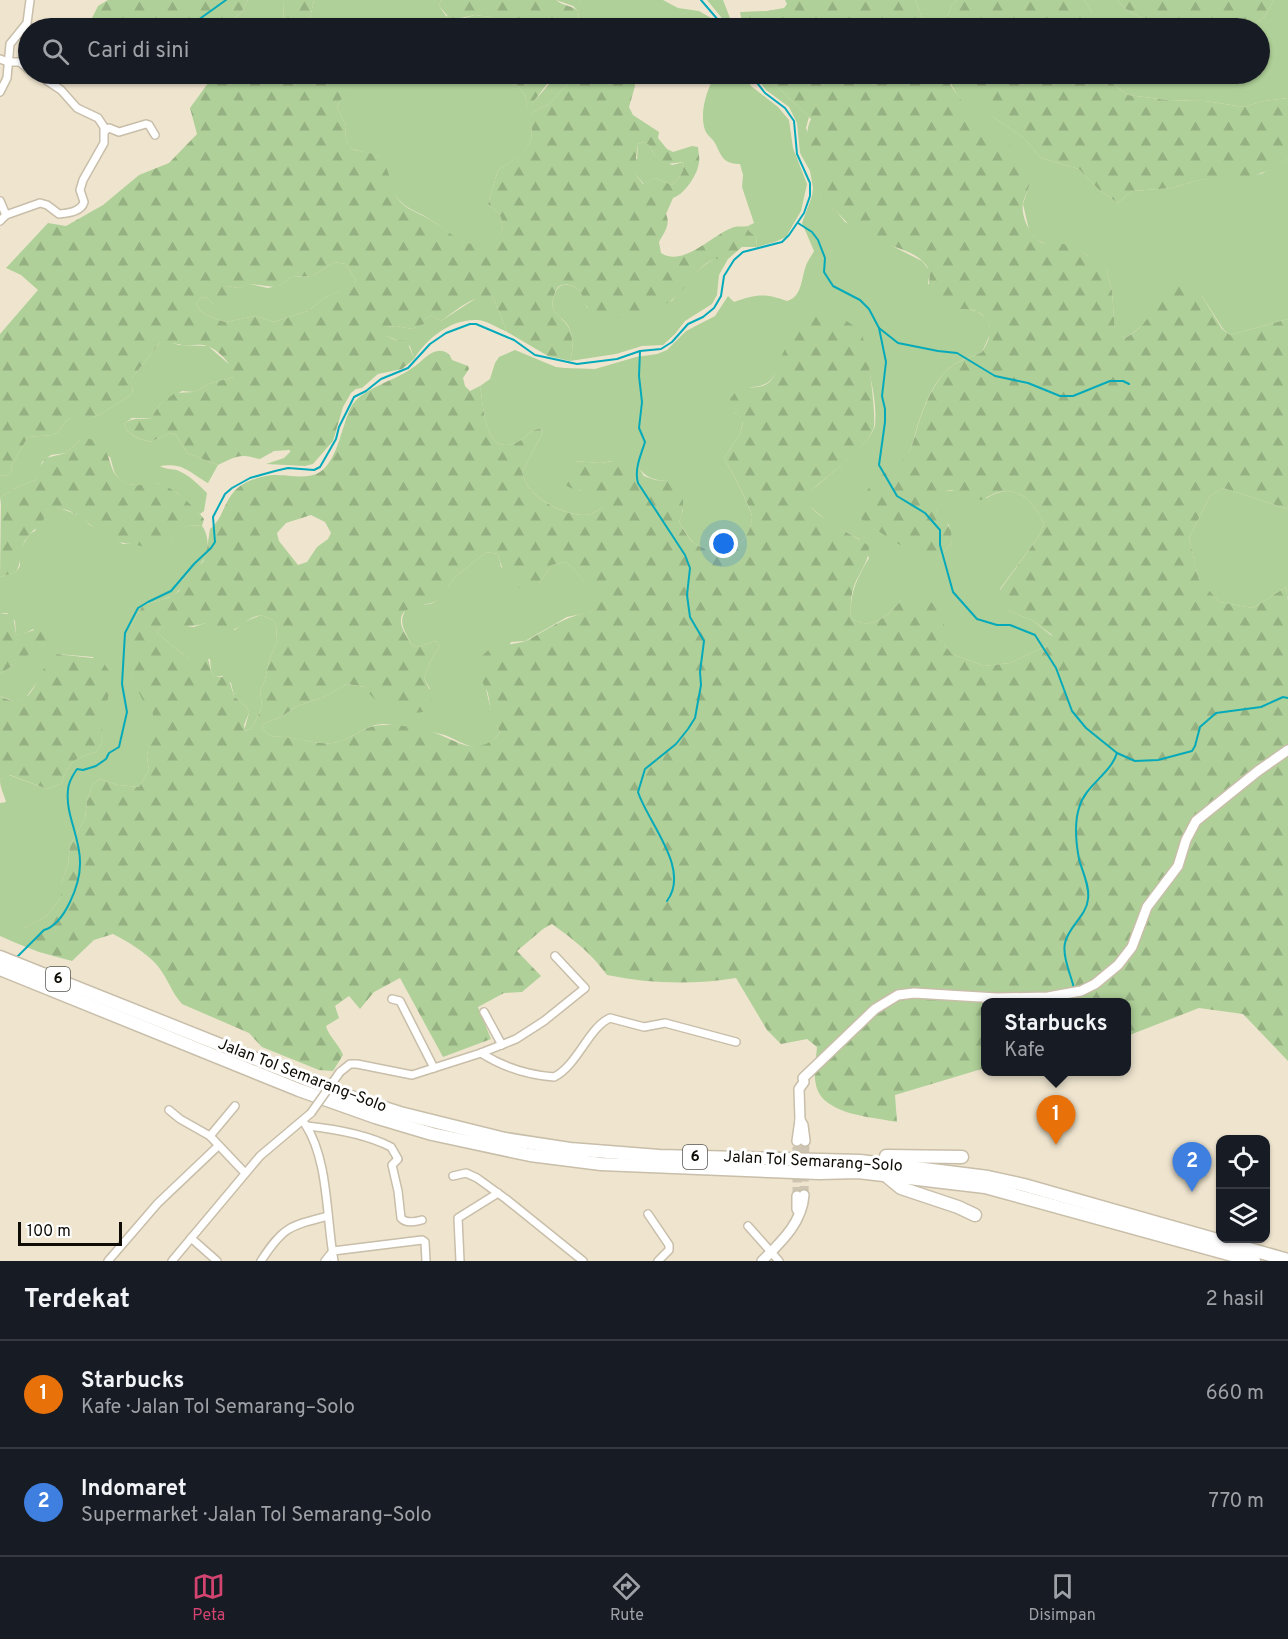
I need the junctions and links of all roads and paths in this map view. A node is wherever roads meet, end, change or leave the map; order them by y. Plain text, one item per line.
1 (30, 0) edge
2 (35, 0) edge
3 (29, 16) joint
4 (18, 36) edge
5 (0, 59) edge
6 (8, 62) junction
7 (18, 62) edge
8 (51, 84) edge
9 (0, 92) edge
10 (105, 131) junction
11 (155, 135) dead end
12 (0, 201) edge
13 (6, 215) junction
14 (0, 221) edge
15 (1288, 750) edge
16 (555, 956) dead end
17 (0, 957) edge
18 (0, 969) edge
19 (392, 999) dead end
20 (112, 1008) junction
21 (484, 1012) dead end
22 (736, 1042) dead end
23 (502, 1045) junction
24 (481, 1053) junction
25 (434, 1068) junction
26 (235, 1106) dead end
27 (169, 1110) dead end
28 (305, 1123) junction
29 (210, 1136) junction
30 (801, 1141) tunnel mouth
31 (218, 1146) junction
32 (962, 1157) dead end
33 (831, 1161) junction
34 (244, 1173) junction
35 (884, 1174) junction
36 (453, 1176) dead end
37 (498, 1193) junction
38 (800, 1195) tunnel mouth
39 (648, 1214) dead end
40 (975, 1215) dead end
41 (328, 1216) junction
42 (422, 1220) dead end
43 (748, 1226) dead end
44 (191, 1238) junction
45 (333, 1251) junction
46 (770, 1253) junction
47 (111, 1260) edge
48 (1288, 1260) edge
49 (172, 1261) edge
50 (217, 1261) edge
51 (261, 1261) edge
52 (325, 1261) edge
53 (334, 1261) edge
54 (426, 1261) edge
55 (460, 1261) edge
56 (583, 1261) edge
57 (658, 1261) edge
58 (762, 1261) edge
59 (779, 1261) edge
60 (1254, 1261) edge

1 - 3 street
2 - 3 street
4 - 6 street
5 - 6 street
6 - 7 street
6 - 9 street
8 - 10 street
10 - 11 street
10 - 13 street
12 - 13 street
13 - 14 street
15 - 30 street
16 - 23 street
17 - 20 highway, Jalan Tol Semarang–Solo / 6
18 - 20 highway, Jalan Tol Semarang–Solo / 6
19 - 25 street
20 - 33 highway, Jalan Tol Semarang–Solo / 6
20 - 35 highway, Jalan Tol Semarang–Solo / 6
21 - 23 street
22 - 24 street
23 - 24 street
24 - 25 street
25 - 28 street, bridge
26 - 29 street
27 - 29 street
28 - 34 street
28 - 41 street
28 - 42 street
29 - 31 street
31 - 34 street
31 - 47 street
32 - 33 highway
33 - 48 highway, Jalan Tol Semarang–Solo / 6
34 - 44 street
35 - 40 highway
35 - 60 highway, Jalan Tol Semarang–Solo / 6
36 - 37 street
37 - 55 street
37 - 56 street
38 - 46 street
39 - 57 street
41 - 45 street
41 - 51 street
43 - 46 street
44 - 49 street
44 - 50 street
45 - 52 street
45 - 53 street
45 - 54 street
46 - 58 street
46 - 59 street

